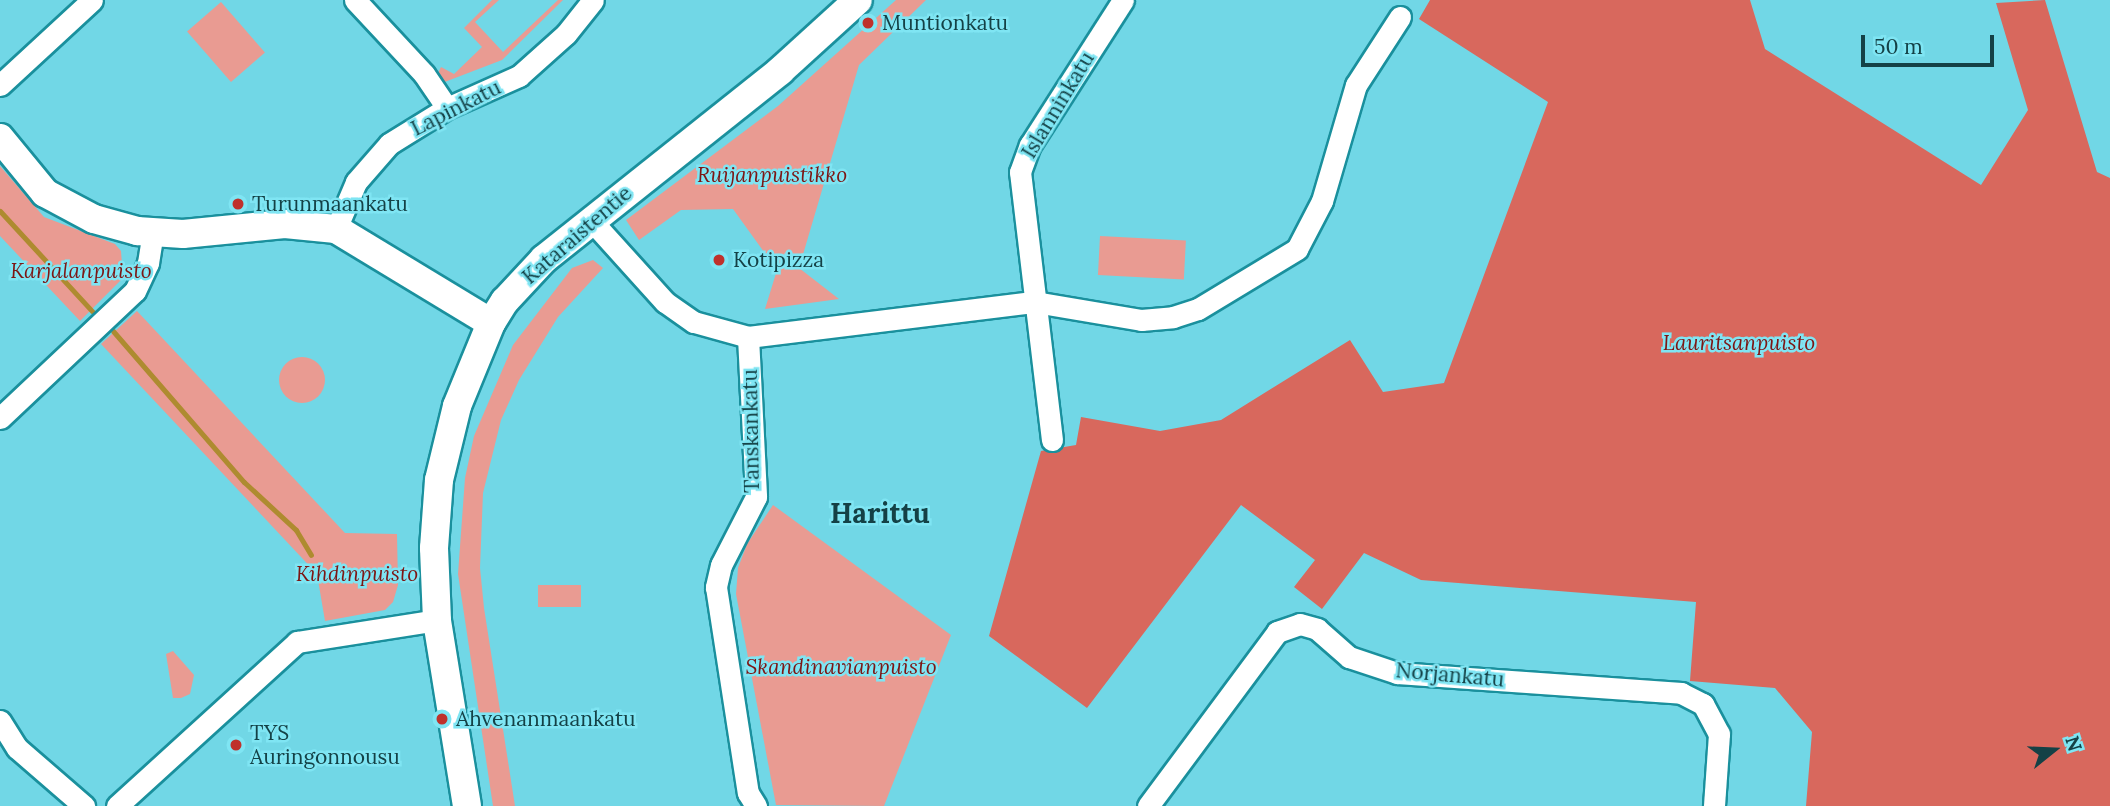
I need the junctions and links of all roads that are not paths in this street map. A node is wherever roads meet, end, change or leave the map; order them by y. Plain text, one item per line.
1 (92, 0) edge
2 (355, 0) edge
3 (593, 0) edge
4 (858, 0) edge
5 (1123, 0) edge
6 (1400, 17) dead end
7 (0, 85) edge
8 (447, 108) junction
9 (0, 138) edge
10 (590, 219) junction
11 (336, 229) junction
12 (153, 233) junction
13 (1035, 302) junction
14 (491, 323) junction
15 (748, 337) junction
16 (0, 418) edge
17 (1052, 440) dead end
18 (437, 620) junction
19 (0, 721) edge
20 (84, 806) edge
21 (117, 806) edge
22 (467, 806) edge
23 (756, 806) edge
24 (1148, 806) edge
25 (1714, 806) edge

1 - 7 street
2 - 8 street
3 - 8 street, Lapinkatu
4 - 10 street, Kataraistentie
5 - 13 street, Islanninkatu
6 - 13 street
8 - 11 street, Lapinkatu
9 - 12 street
10 - 14 street, Kataraistentie
10 - 15 street
11 - 12 street
11 - 14 street
12 - 16 street
13 - 15 street
13 - 17 street, Islanninkatu
14 - 18 street, Kataraistentie
15 - 23 street, Tanskankatu
18 - 21 street
18 - 22 street, Kataraistentie
19 - 20 street
24 - 25 street, Norjankatu

